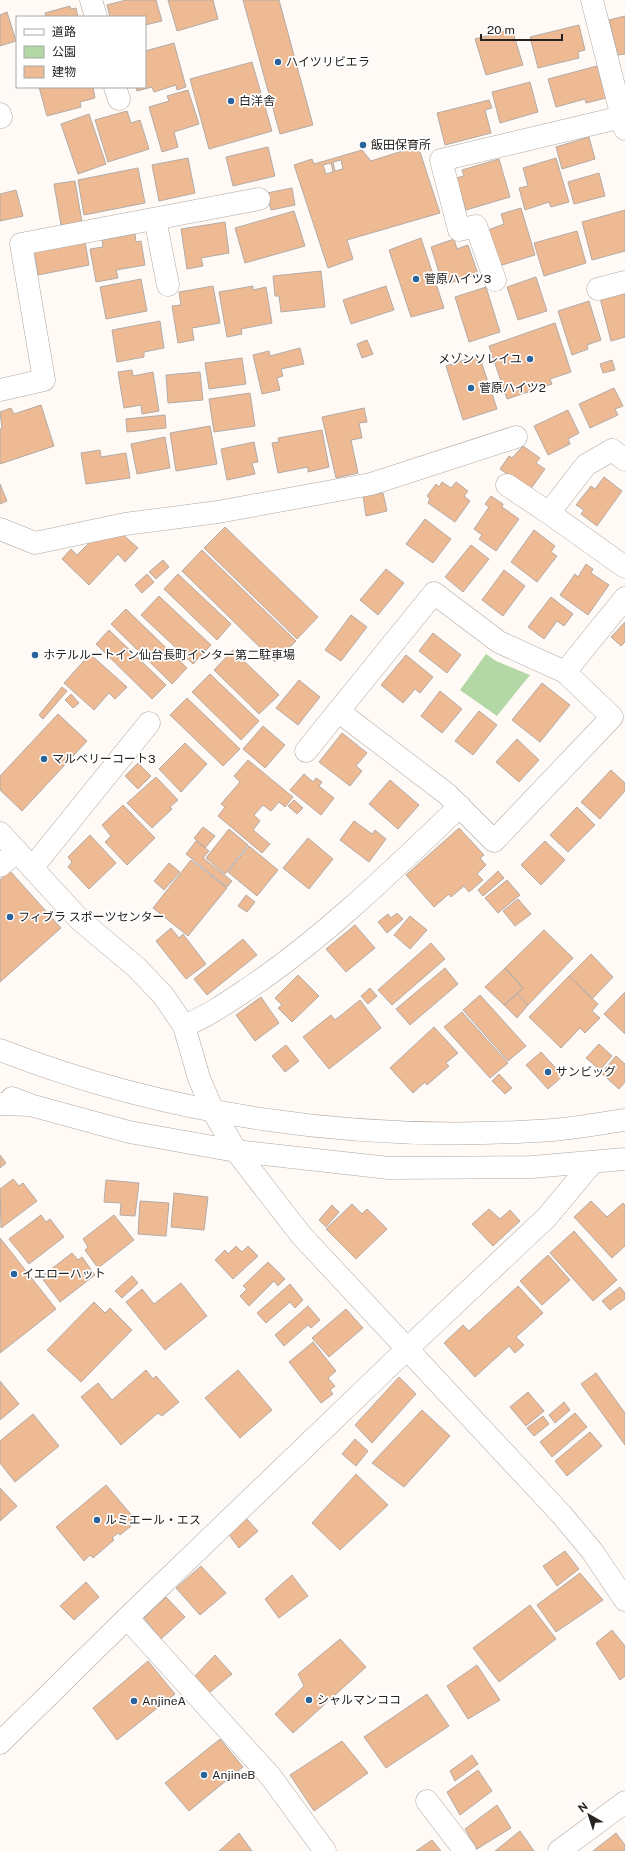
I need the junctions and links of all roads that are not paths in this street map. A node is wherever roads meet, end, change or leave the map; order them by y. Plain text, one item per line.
1 (91, 0) edge
2 (592, 0) edge
3 (96, 16) edge
4 (623, 123) edge
5 (259, 199) dead end
6 (155, 219) junction
7 (494, 280) dead end
8 (625, 282) edge
9 (168, 285) dead end
10 (598, 289) dead end
11 (0, 390) edge
12 (516, 437) dead end
13 (621, 451) edge
14 (507, 485) dead end
15 (548, 513) junction
16 (0, 529) edge
17 (625, 566) edge
18 (625, 598) edge
19 (565, 672) junction
20 (338, 711) junction
21 (149, 723) dead end
22 (306, 752) dead end
23 (460, 806) junction
24 (0, 833) edge
25 (17, 851) junction
26 (0, 866) edge
27 (32, 868) junction
28 (184, 1026) junction
29 (0, 1050) edge
30 (0, 1093) edge
31 (0, 1104) edge
32 (30, 1105) junction
33 (213, 1111) junction
34 (625, 1120) edge
35 (236, 1152) junction
36 (625, 1159) edge
37 (592, 1163) junction
38 (407, 1349) junction
39 (625, 1600) edge
40 (127, 1618) junction
41 (0, 1743) edge
42 (427, 1801) dead end
43 (625, 1802) edge
44 (325, 1851) edge
45 (465, 1851) edge
46 (559, 1851) edge

1 - 3 main road
2 - 4 main road
4 - 7 main road
5 - 6 main road
6 - 9 main road
6 - 11 main road
8 - 10 main road
12 - 16 main road
13 - 15 main road
14 - 15 main road
15 - 17 main road
18 - 19 main road
19 - 20 main road
19 - 23 main road
20 - 22 main road
20 - 23 main road
21 - 27 main road
23 - 28 main road
24 - 25 main road
25 - 26 main road
25 - 27 main road
27 - 28 main road
28 - 33 main road
29 - 33 main road
30 - 32 main road
31 - 32 main road
32 - 35 main road
33 - 34 main road
33 - 35 main road
35 - 37 main road
35 - 38 main road
36 - 37 main road
37 - 38 main road
38 - 39 main road
38 - 40 main road
40 - 41 main road
40 - 44 main road
42 - 45 main road
43 - 46 main road

